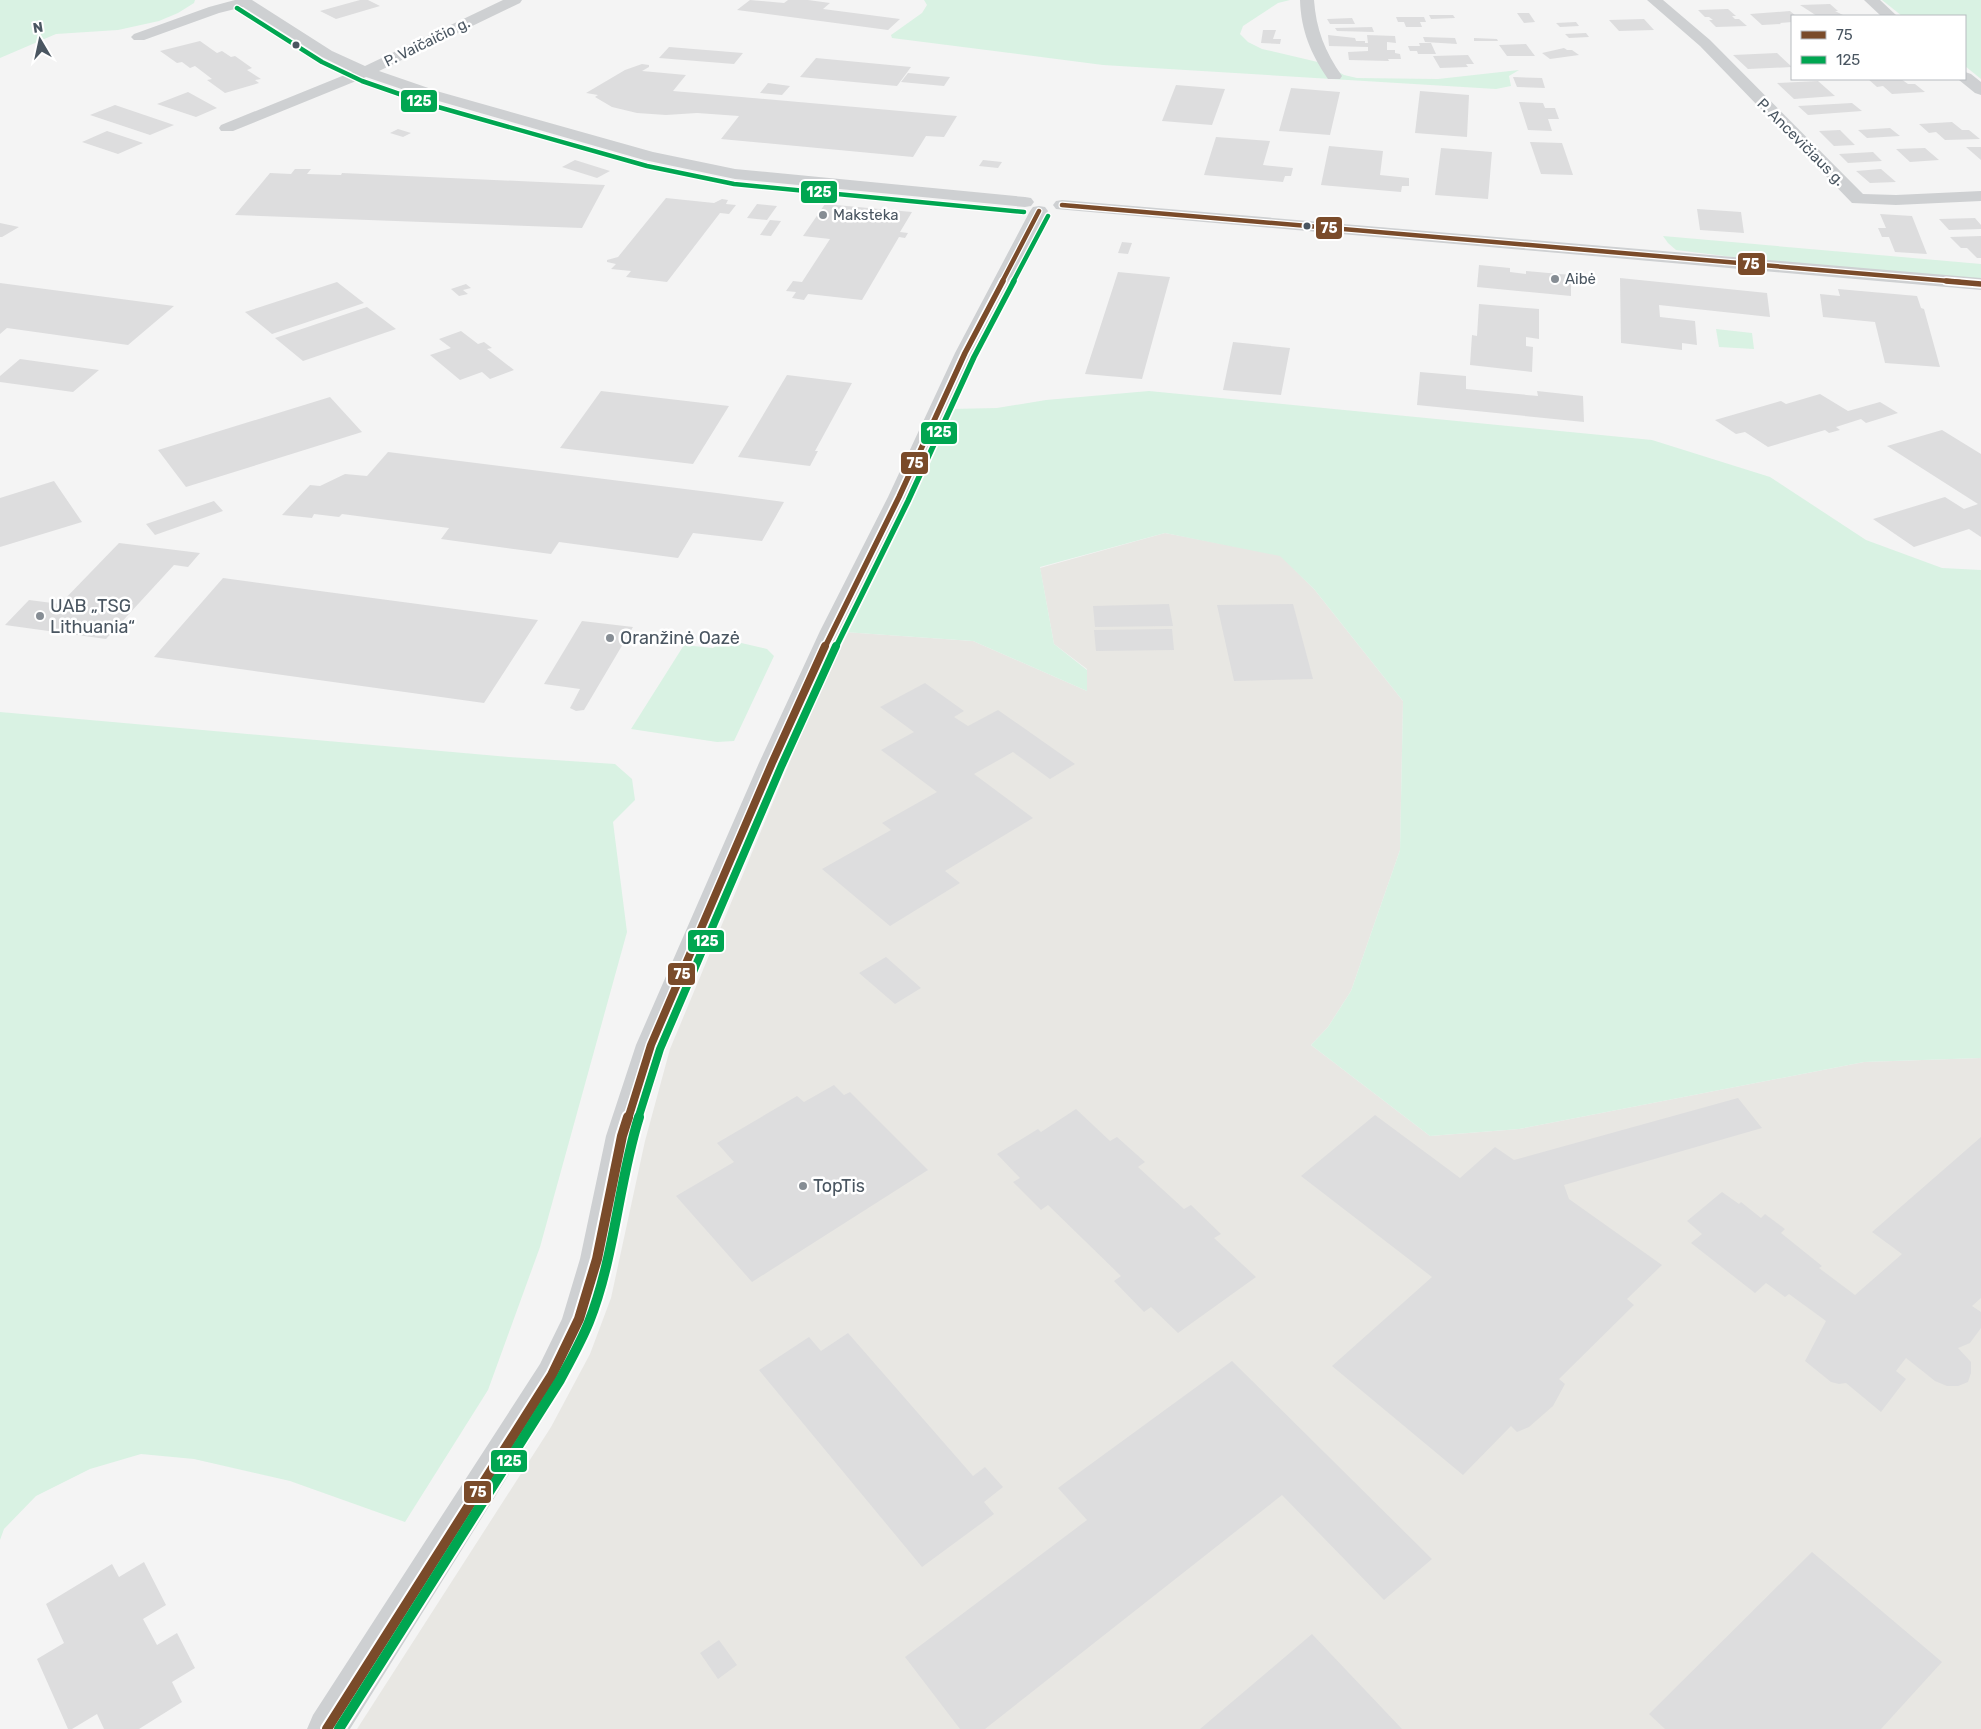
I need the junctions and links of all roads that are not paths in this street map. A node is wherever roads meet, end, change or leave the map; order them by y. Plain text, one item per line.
1 (515, 0) edge
2 (1307, 0) edge
3 (1654, 0) edge
4 (1871, 0) edge
5 (243, 1) edge
6 (1889, 15) edge
7 (139, 37) dead end
8 (365, 72) junction
9 (1334, 76) dead end
10 (1966, 78) edge
11 (1981, 90) edge
12 (227, 128) dead end
13 (1981, 196) edge
14 (1042, 206) junction
15 (1981, 284) edge
16 (327, 1729) edge

1 - 8 street, P. Vaičaičio g.
2 - 9 street
3 - 13 street, P. Ancevičiaus g.
4 - 6 street
5 - 7 street
5 - 8 street
8 - 12 street, P. Vaičaičio g.
8 - 14 street
10 - 11 street
14 - 15 street
14 - 16 street

